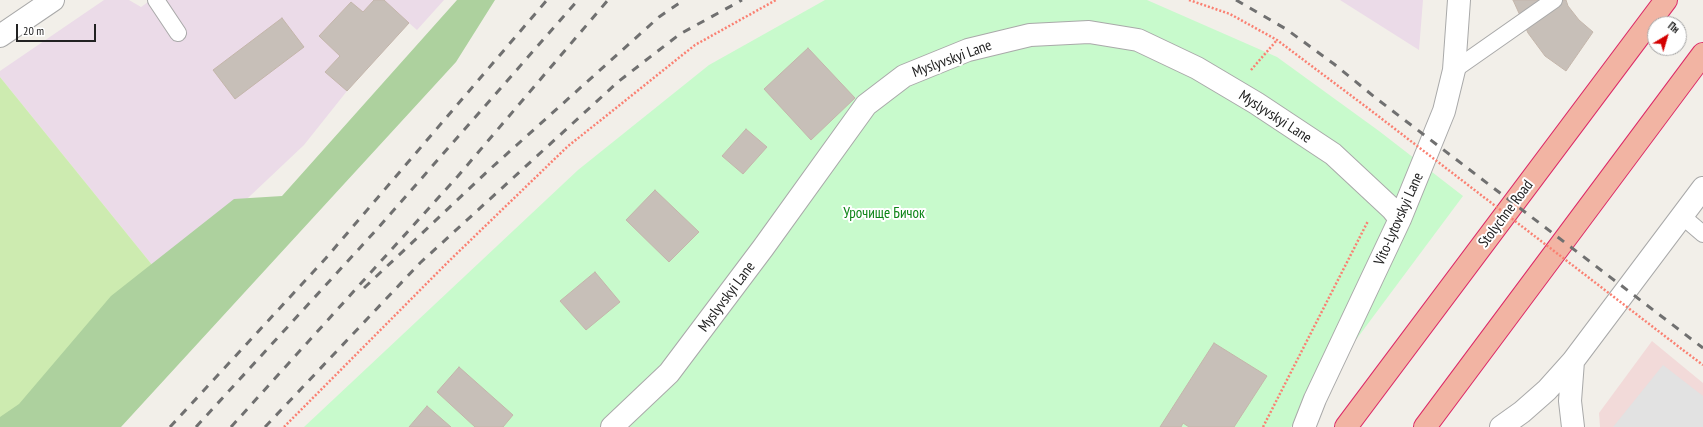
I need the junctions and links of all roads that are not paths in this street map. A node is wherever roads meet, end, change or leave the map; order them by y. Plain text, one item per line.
1 (53, 0) edge
2 (156, 0) edge
3 (1460, 0) edge
4 (1554, 0) edge
5 (1666, 0) edge
6 (178, 33) dead end
7 (0, 36) edge
8 (1703, 54) edge
9 (1454, 70) junction
10 (1703, 188) edge
11 (1682, 216) junction
12 (1400, 219) junction
13 (1703, 234) edge
14 (1572, 360) junction
15 (612, 427) edge
16 (1304, 427) edge
17 (1346, 427) edge
18 (1425, 427) edge
19 (1501, 427) edge
20 (1572, 427) edge

1 - 7 street
2 - 6 lane
3 - 9 street, Vito-Lytovskyi Lane
4 - 9 lane
5 - 17 highway, Stolychne Road
8 - 18 highway
9 - 12 street, Vito-Lytovskyi Lane
10 - 11 street
11 - 13 lane
11 - 14 street
12 - 15 street, Myslyvskyi Lane
12 - 16 street, Vito-Lytovskyi Lane
14 - 19 street
14 - 20 street

